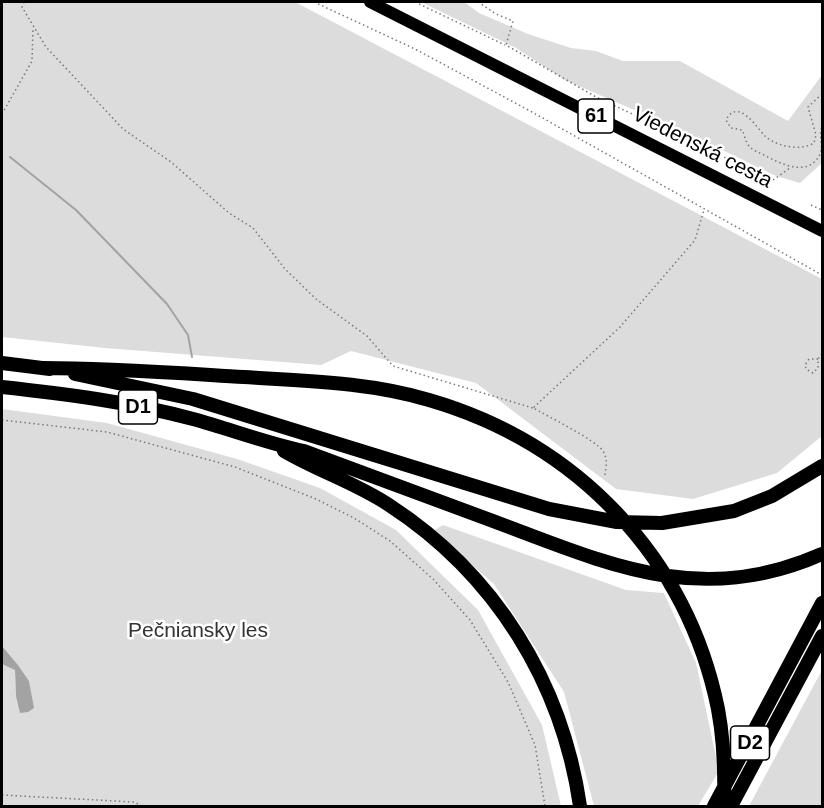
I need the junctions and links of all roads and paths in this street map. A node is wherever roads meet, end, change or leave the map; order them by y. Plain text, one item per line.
1 (24, 2) edge
2 (314, 2) edge
3 (370, 2) edge
4 (415, 2) edge
5 (478, 2) edge
6 (33, 27) junction
7 (506, 45) junction
8 (822, 94) edge
9 (2, 114) edge
10 (822, 127) edge
11 (790, 168) junction
12 (811, 206) dead end
13 (705, 209) junction
14 (822, 210) edge
15 (822, 231) edge
16 (822, 275) edge
17 (822, 354) edge
18 (818, 359) junction
19 (2, 363) edge
20 (43, 368) junction
21 (2, 387) edge
22 (533, 408) junction
23 (2, 420) edge
24 (272, 444) junction
25 (822, 466) edge
26 (605, 475) dead end
27 (822, 554) edge
28 (822, 603) edge
29 (821, 641) edge
30 (2, 795) edge
31 (142, 807) edge
32 (544, 807) edge
33 (580, 807) edge
34 (714, 807) edge
35 (724, 807) edge
36 (731, 807) edge

1 - 6 path
2 - 13 path
3 - 15 main road, Viedenská cesta / 61
4 - 7 path
5 - 7 path
6 - 9 path
6 - 22 path
7 - 11 path
8 - 11 path
10 - 11 path
12 - 14 path
13 - 16 path
13 - 22 path
17 - 18 path
18 - 18 path
19 - 20 highway
20 - 25 highway
20 - 35 highway
21 - 24 highway, D1
22 - 26 path
23 - 32 path
24 - 27 highway
24 - 33 highway
28 - 34 highway, D2
29 - 36 highway, D2
30 - 31 path

